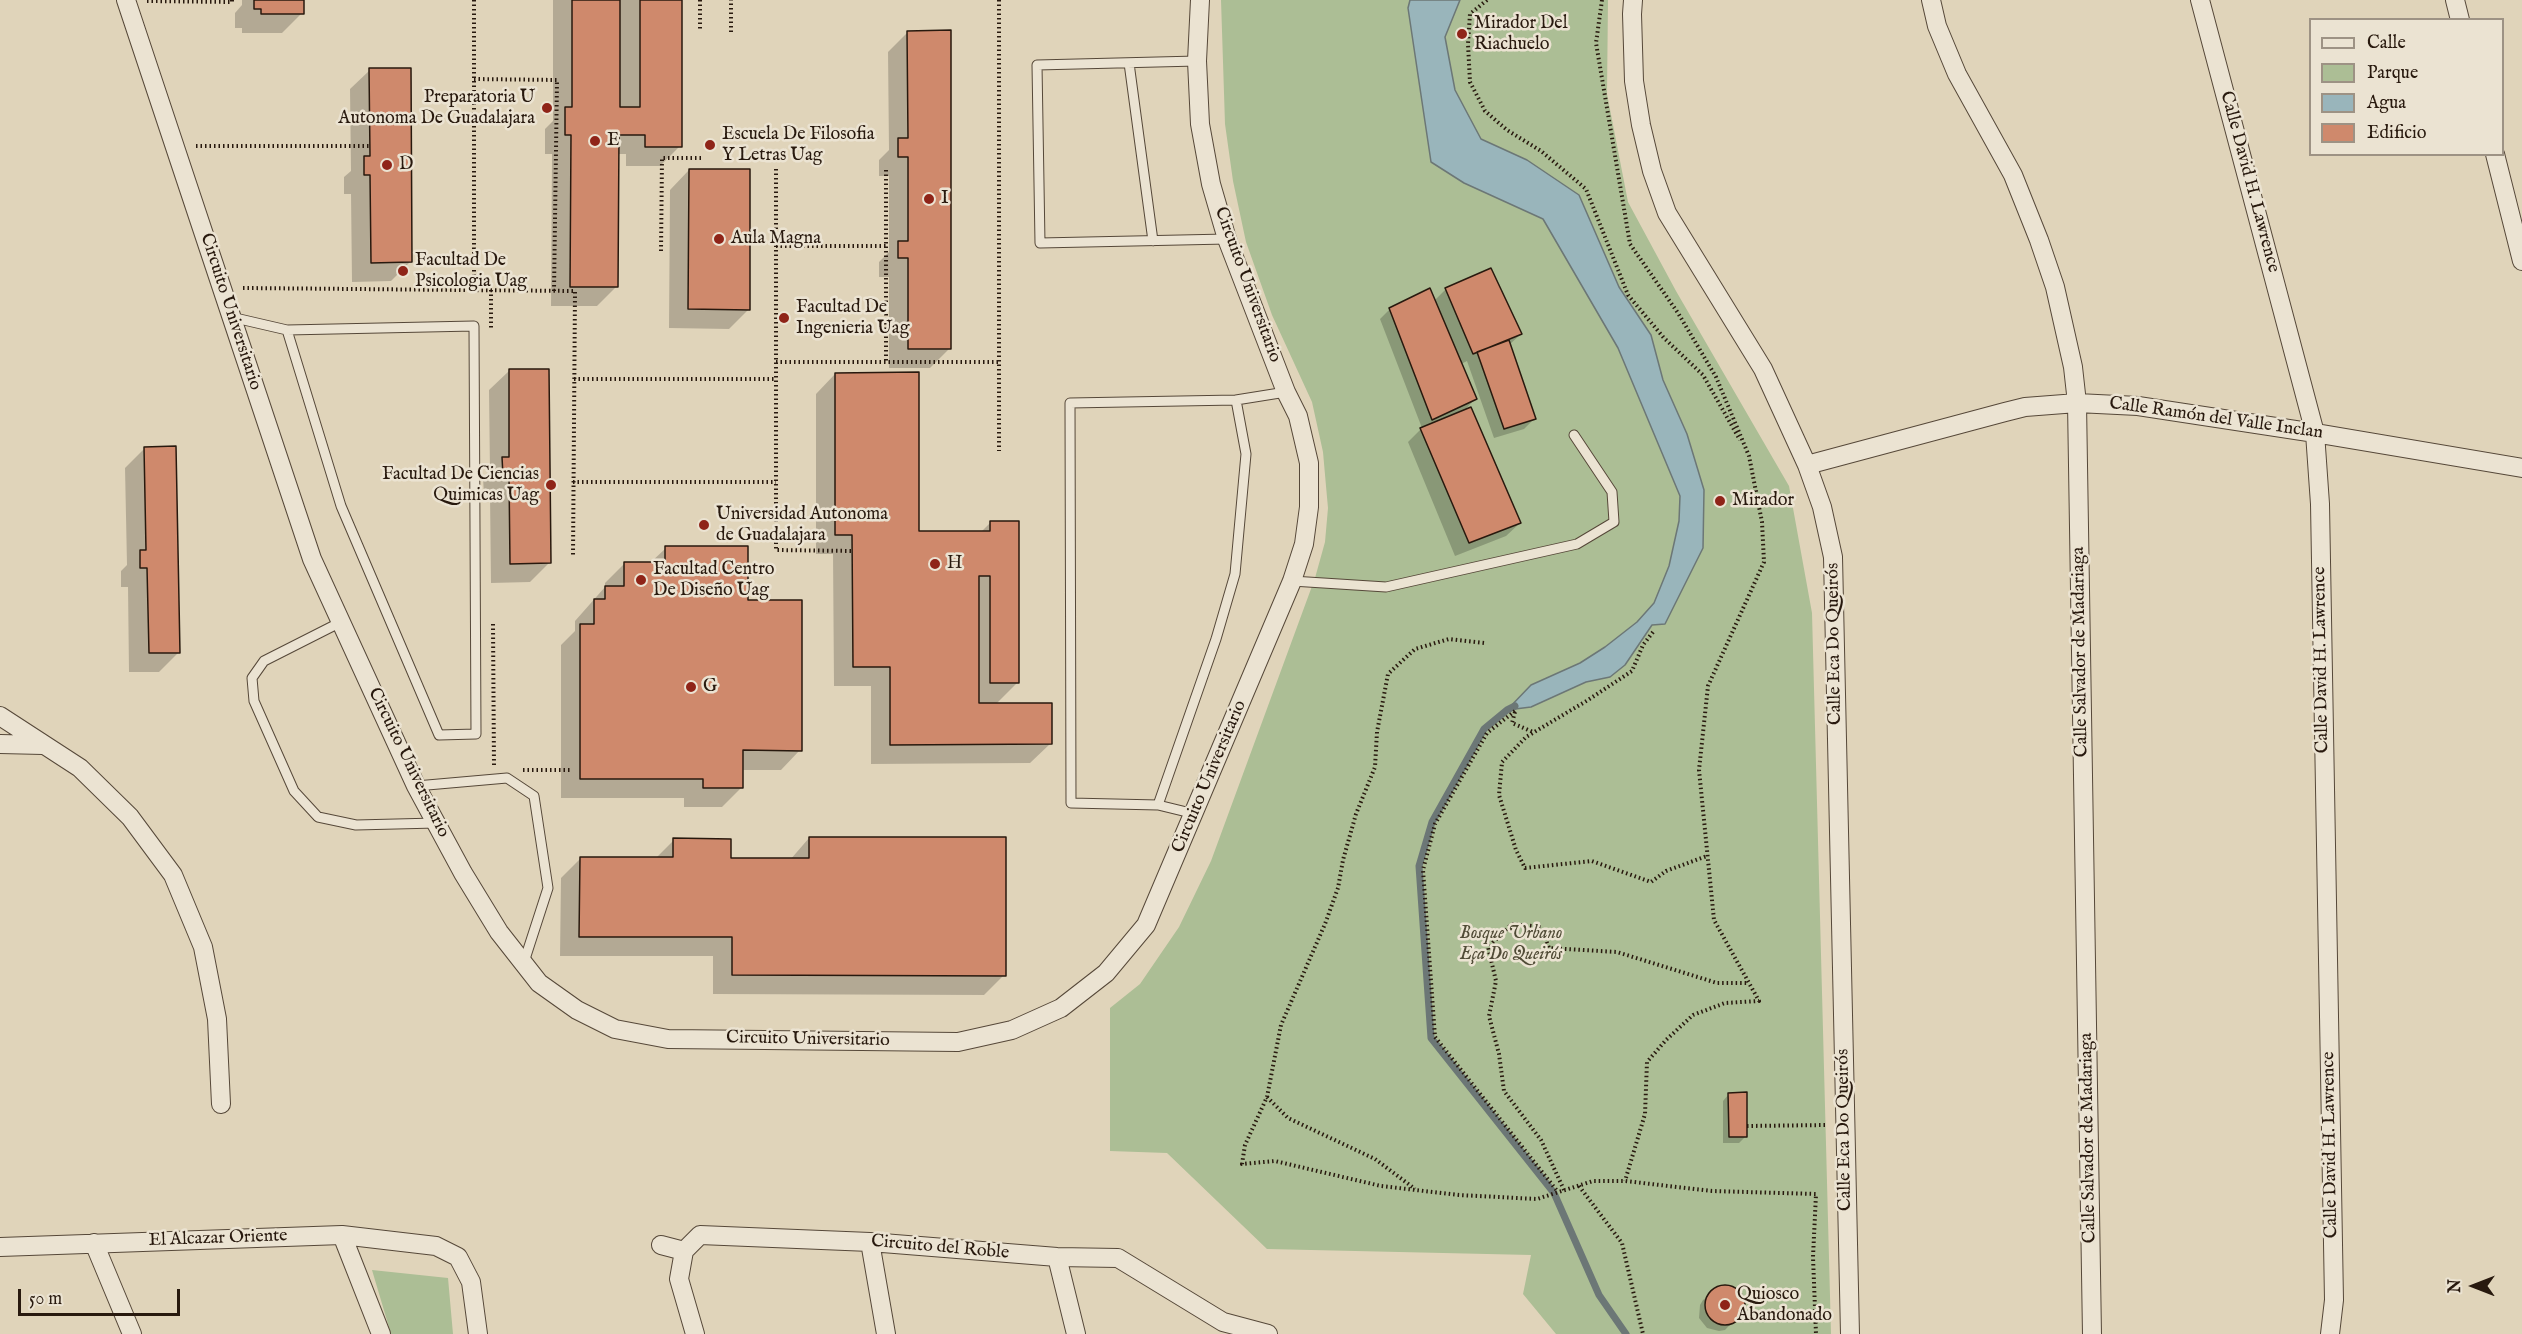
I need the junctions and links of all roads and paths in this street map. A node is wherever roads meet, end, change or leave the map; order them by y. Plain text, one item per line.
1 (126, 0) edge
2 (232, 0) edge
3 (474, 0) edge
4 (700, 0) edge
5 (731, 0) edge
6 (999, 0) edge
7 (1200, 0) edge
8 (1487, 0) edge
9 (1602, 0) edge
10 (1633, 0) edge
11 (1931, 0) edge
12 (2200, 0) edge
13 (2455, 0) edge
14 (147, 1) edge
15 (2460, 18) edge
16 (700, 31) dead end
17 (731, 32) dead end
18 (1197, 61) junction
19 (1129, 63) junction
20 (474, 79) junction
21 (196, 146) dead end
22 (370, 146) dead end
23 (2496, 156) edge
24 (701, 158) dead end
25 (776, 169) dead end
26 (886, 170) dead end
27 (1227, 239) junction
28 (1153, 241) junction
29 (776, 246) junction
30 (886, 246) junction
31 (661, 251) dead end
32 (2522, 261) edge
33 (474, 290) dead end
34 (554, 291) dead end
35 (231, 317) junction
36 (287, 330) junction
37 (776, 362) junction
38 (886, 362) junction
39 (999, 362) junction
40 (574, 379) dead end
41 (776, 379) junction
42 (1286, 392) junction
43 (1236, 400) junction
44 (2077, 403) junction
45 (2315, 433) junction
46 (1574, 435) dead end
47 (999, 451) dead end
48 (1749, 456) junction
49 (1807, 465) junction
50 (2522, 468) edge
51 (573, 482) dead end
52 (776, 482) junction
53 (852, 551) dead end
54 (1292, 581) junction
55 (341, 622) junction
56 (1653, 632) dead end
57 (1484, 643) dead end
58 (0, 716) edge
59 (1534, 732) junction
60 (0, 744) edge
61 (43, 745) junction
62 (416, 786) junction
63 (1158, 805) junction
64 (1196, 814) junction
65 (436, 823) junction
66 (1707, 856) junction
67 (523, 963) junction
68 (1749, 983) junction
69 (1267, 1097) junction
70 (221, 1104) dead end
71 (1845, 1124) junction
72 (1747, 1126) dead end
73 (1625, 1181) junction
74 (1579, 1186) junction
75 (1416, 1190) junction
76 (1564, 1190) junction
77 (1558, 1192) junction
78 (342, 1235) junction
79 (870, 1242) junction
80 (94, 1243) junction
81 (661, 1245) dead end
82 (0, 1247) edge
83 (684, 1251) junction
84 (1057, 1257) junction
85 (132, 1334) edge
86 (381, 1334) edge
87 (478, 1334) edge
88 (695, 1334) edge
89 (886, 1334) edge
90 (1076, 1334) edge
91 (1268, 1334) edge
92 (1642, 1334) edge
93 (1816, 1334) edge
94 (1850, 1334) edge
95 (2092, 1334) edge
96 (2330, 1334) edge

1 - 35 street, Circuito Universitario
2 - 14 path
3 - 20 path
4 - 16 path
5 - 17 path
6 - 39 path
7 - 18 street, Circuito Universitario
8 - 48 path
9 - 48 path
10 - 49 street, Calle Eca Do Queirós
11 - 44 street, Calle Salvador de Madariaga
12 - 45 street, Calle David H. Lawrence
13 - 15 street
18 - 19 lane
18 - 27 street, Circuito Universitario
19 - 28 lane
19 - 28 lane
20 - 33 path
20 - 34 path
21 - 22 path
23 - 32 street
24 - 31 path
25 - 29 path
26 - 30 path
27 - 28 lane
27 - 42 street, Circuito Universitario
29 - 30 path
29 - 37 path
30 - 38 path
35 - 36 lane
35 - 55 street, Circuito Universitario
36 - 36 lane
37 - 38 path
37 - 41 path
38 - 39 path
39 - 47 path
40 - 41 path
41 - 52 path
42 - 43 lane
42 - 54 street, Circuito Universitario
43 - 63 lane
43 - 63 lane
44 - 45 street, Calle Ramón del Valle Inclan
44 - 49 street, Calle Ramón del Valle Inclan
44 - 95 street, Calle Salvador de Madariaga
45 - 50 street, Calle Ramón del Valle Inclan
45 - 96 street, Calle David H. Lawrence
46 - 54 lane
48 - 66 path
49 - 71 street, Calle Eca Do Queirós
51 - 52 path
52 - 53 path
54 - 64 street, Circuito Universitario
55 - 62 street, Circuito Universitario
55 - 65 lane
56 - 59 path
57 - 69 path
58 - 61 street
59 - 66 path
59 - 77 path
60 - 61 street
61 - 70 street
62 - 65 street, Circuito Universitario
62 - 67 lane
63 - 64 lane
64 - 67 street, Circuito Universitario
65 - 67 street, Circuito Universitario
66 - 68 path
68 - 73 path
68 - 76 path
69 - 75 path
69 - 75 path
71 - 72 path
71 - 94 street, Calle Eca Do Queirós
73 - 74 path
73 - 93 path
74 - 76 path
74 - 92 path
75 - 77 path
76 - 77 path
78 - 80 street, El Alcazar Oriente
78 - 86 street
78 - 87 street, El Alcazar Oriente
79 - 83 street, Circuito del Roble
79 - 84 street, Circuito del Roble
79 - 89 street
80 - 82 street, El Alcazar Oriente
80 - 85 street
81 - 83 street
83 - 88 street
84 - 90 street
84 - 91 street, Circuito del Roble

